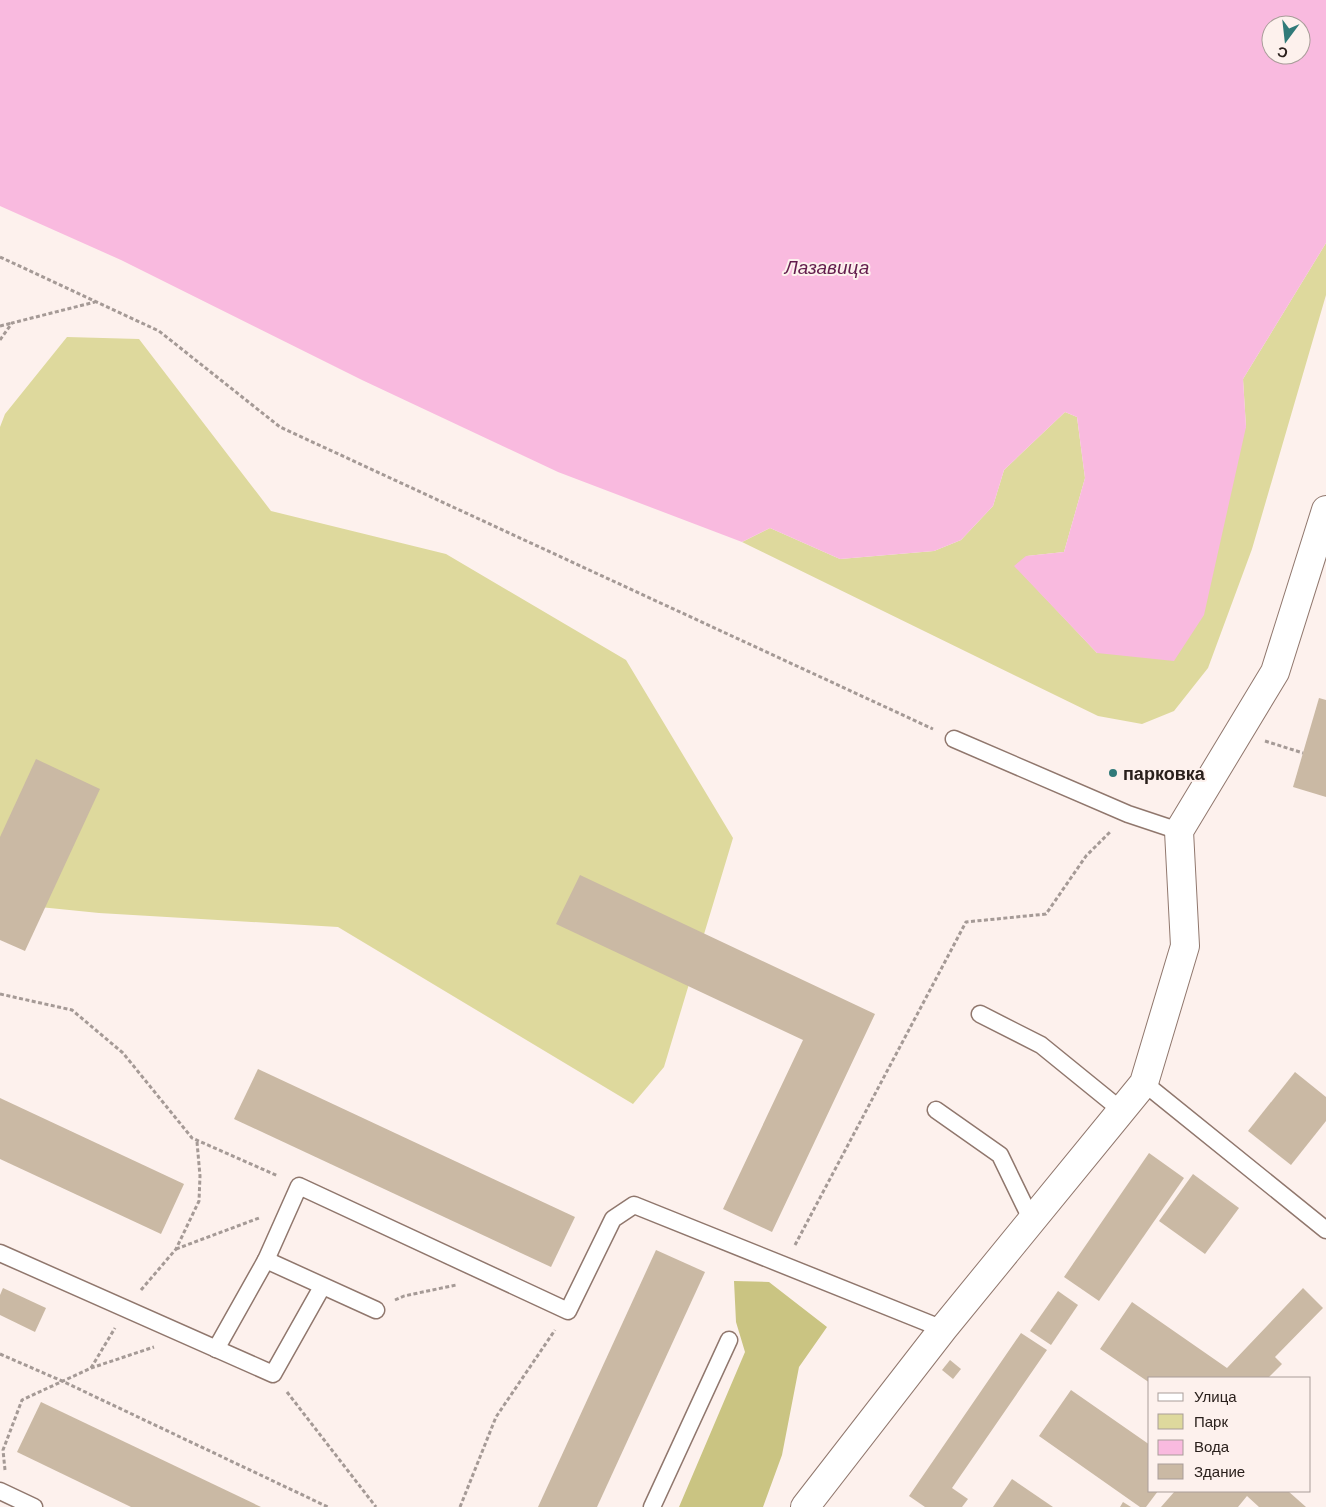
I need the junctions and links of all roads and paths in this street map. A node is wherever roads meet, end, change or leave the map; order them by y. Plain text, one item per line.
1 (0, 257) edge
2 (96, 302) junction
3 (12, 323) junction
4 (0, 326) edge
5 (0, 340) edge
6 (1326, 510) edge
7 (1238, 733) junction
8 (954, 739) joint
9 (1302, 753) dead end
10 (1128, 814) junction
11 (1179, 831) junction
12 (0, 994) edge
13 (980, 1014) dead end
14 (1144, 1083) junction
15 (936, 1110) dead end
16 (1121, 1110) junction
17 (197, 1142) junction
18 (300, 1186) junction
19 (290, 1206) junction
20 (1032, 1221) junction
21 (1326, 1230) edge
22 (176, 1249) junction
23 (792, 1251) dead end
24 (0, 1253) edge
25 (266, 1260) junction
26 (494, 1277) junction
27 (322, 1287) junction
28 (126, 1310) junction
29 (376, 1310) joint
30 (568, 1311) junction
31 (943, 1329) junction
32 (186, 1337) junction
33 (729, 1340) dead end
34 (216, 1350) junction
35 (0, 1354) edge
36 (91, 1368) junction
37 (273, 1374) junction
38 (62, 1381) junction
39 (4, 1493) edge
40 (34, 1507) edge
41 (328, 1507) edge
42 (376, 1507) edge
43 (460, 1507) edge
44 (652, 1507) edge
45 (805, 1507) edge

1 - 2 path
2 - 3 path
2 - 8 path
3 - 4 path
3 - 5 path
6 - 7 street
7 - 9 path
7 - 11 street
8 - 10 lane
10 - 11 lane
10 - 23 path
11 - 14 street
12 - 17 path
13 - 16 lane
14 - 16 street
14 - 21 lane
15 - 20 lane
16 - 20 street
17 - 18 path
17 - 22 path
18 - 19 lane
18 - 26 lane
19 - 22 path
19 - 25 lane
20 - 31 street
22 - 28 path
24 - 28 lane
25 - 27 lane
25 - 34 lane
26 - 29 path
26 - 30 lane
27 - 29 lane
27 - 37 lane
28 - 32 lane
28 - 36 path
30 - 31 lane
30 - 43 path
31 - 45 street
32 - 34 lane
32 - 36 path
33 - 44 lane
34 - 37 lane
35 - 38 path
36 - 38 path
37 - 42 path
38 - 39 path
38 - 41 path
39 - 40 lane

